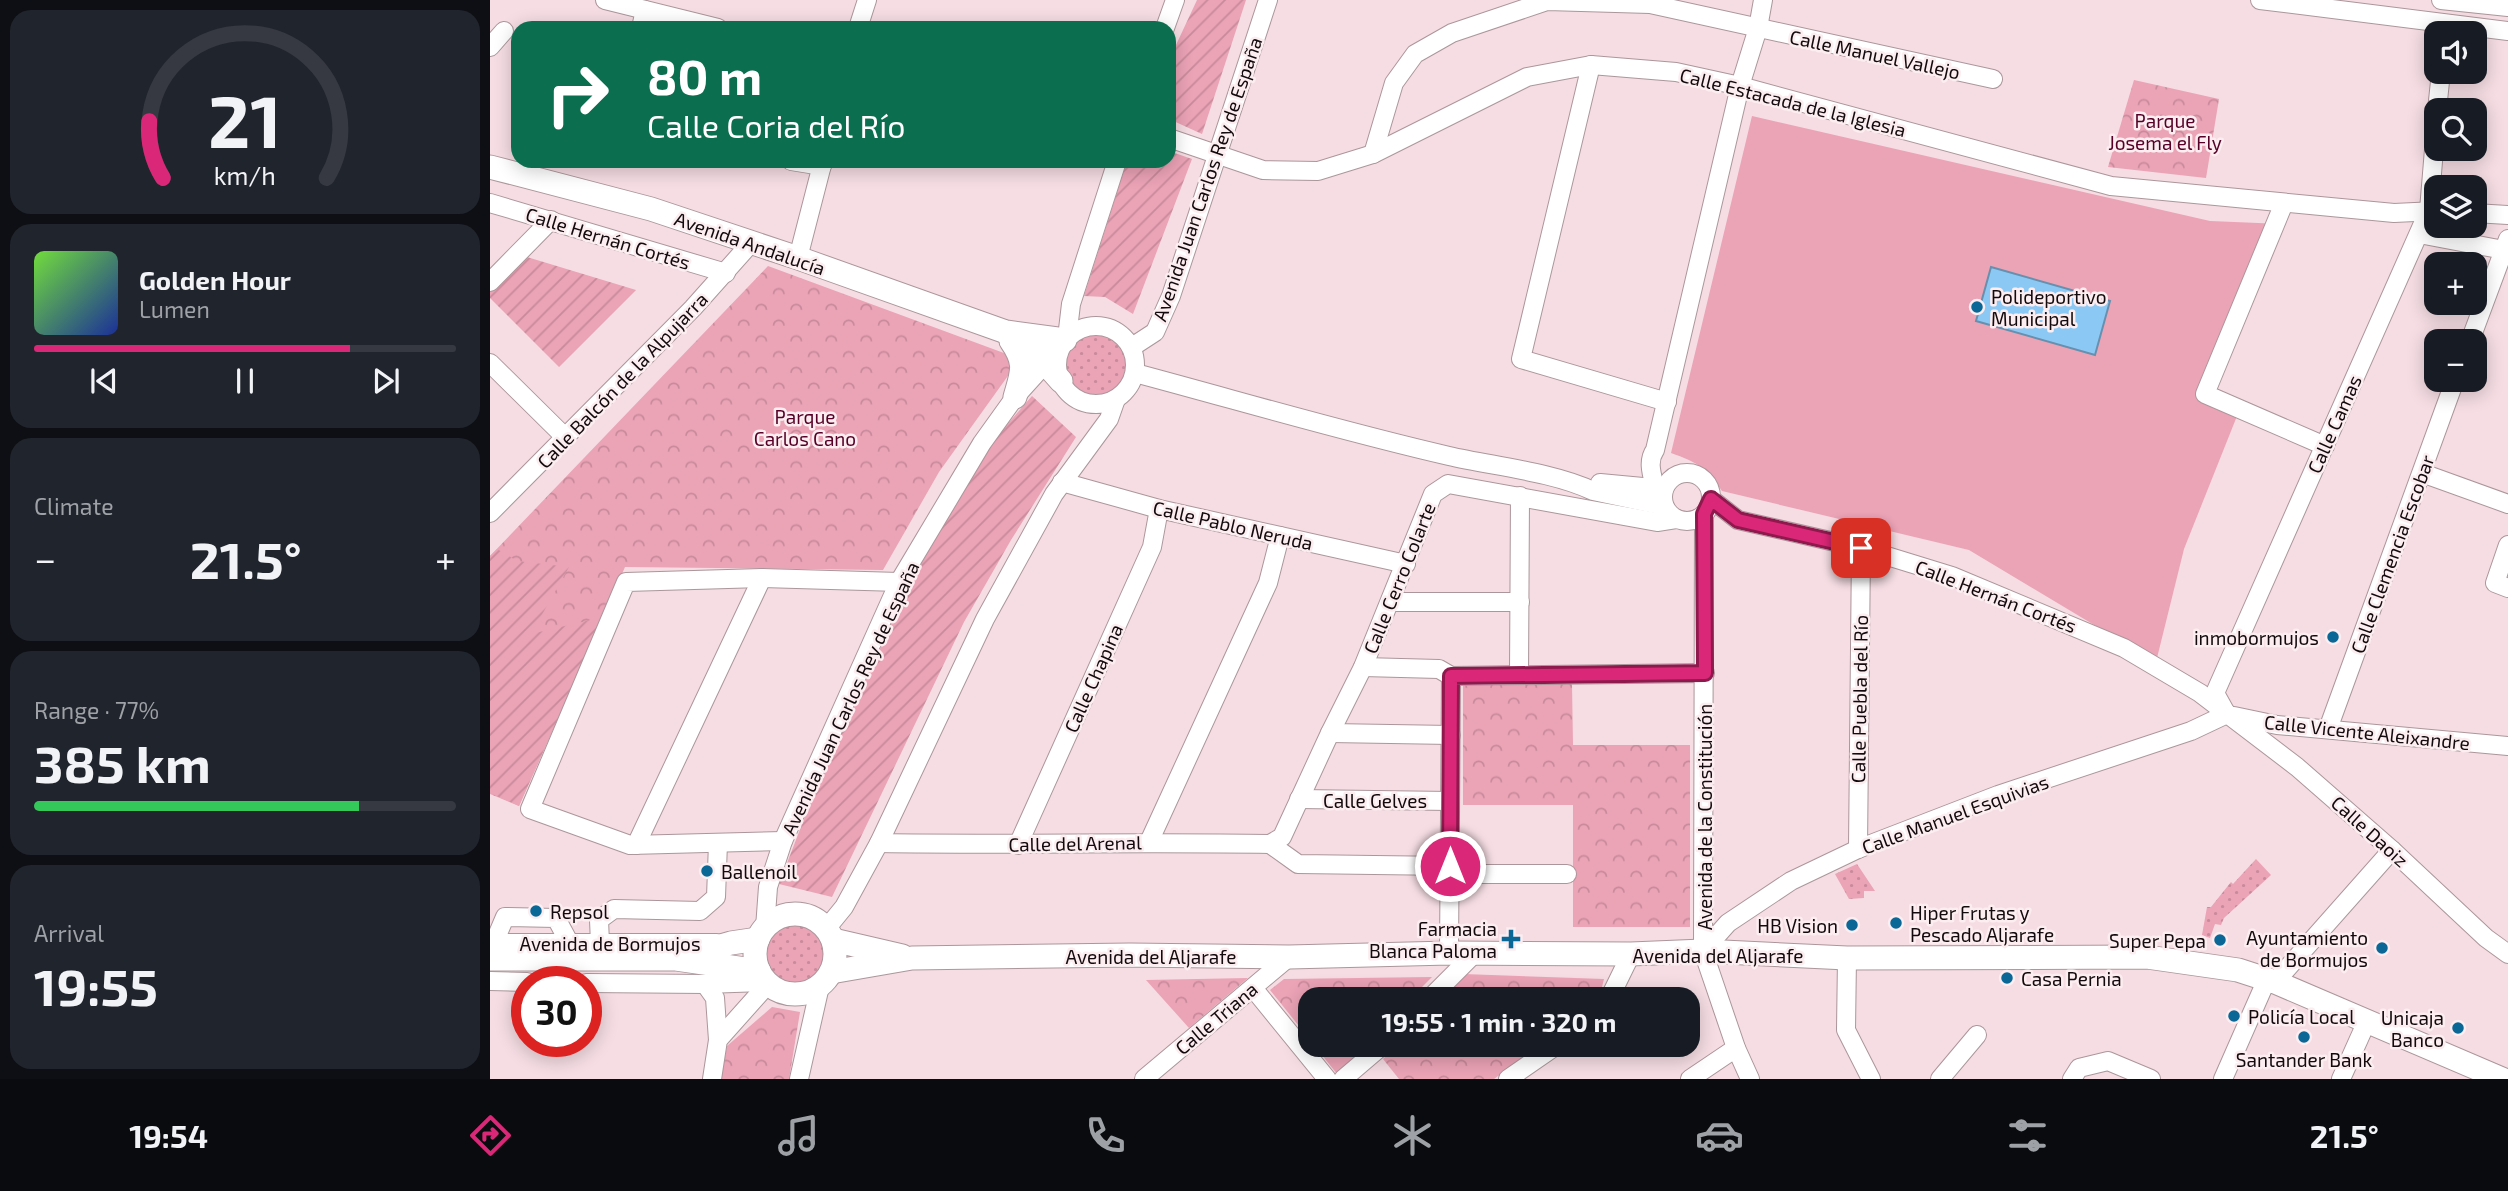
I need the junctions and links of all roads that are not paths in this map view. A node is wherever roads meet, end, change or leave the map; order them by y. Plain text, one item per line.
1 (605, 0) edge
2 (867, 0) edge
3 (1175, 0) edge
4 (1268, 0) edge
5 (1763, 0) edge
6 (2260, 0) edge
7 (2441, 0) edge
8 (2508, 7) edge
9 (645, 10) junction
10 (643, 21) edge
11 (690, 21) edge
12 (862, 21) edge
13 (1168, 21) edge
14 (2424, 25) edge
15 (1758, 28) junction
16 (2487, 30) edge
17 (504, 31) dead end
18 (2508, 31) edge
19 (490, 47) edge
20 (1591, 65) junction
21 (1993, 79) dead end
22 (1740, 86) junction
23 (1176, 140) edge
24 (1218, 155) junction
25 (1373, 155) junction
26 (490, 167) edge
27 (822, 168) edge
28 (1114, 168) edge
29 (490, 203) edge
30 (2284, 203) junction
31 (2424, 211) edge
32 (2487, 214) edge
33 (2508, 215) edge
34 (551, 219) junction
35 (2424, 224) edge
36 (2418, 234) junction
37 (751, 243) junction
38 (2506, 245) edge
39 (798, 258) junction
40 (726, 273) junction
41 (490, 282) edge
42 (2474, 329) edge
43 (1006, 332) junction
44 (1065, 341) junction
45 (1132, 347) junction
46 (490, 363) edge
47 (1045, 363) junction
48 (1135, 373) junction
49 (1060, 382) junction
50 (2451, 392) edge
51 (1015, 397) junction
52 (1116, 399) junction
53 (1667, 402) junction
54 (566, 438) junction
55 (2325, 446) junction
56 (2422, 473) junction
57 (1062, 482) junction
58 (1520, 496) junction
59 (1666, 496) junction
60 (2508, 504) edge
61 (1707, 507) junction
62 (1159, 509) junction
63 (490, 513) edge
64 (1280, 536) junction
65 (2508, 545) edge
66 (1861, 548) junction
67 (1405, 564) junction
68 (762, 578) junction
69 (899, 582) junction
70 (2508, 588) edge
71 (1391, 602) junction
72 (1520, 602) junction
73 (1363, 667) junction
74 (1705, 673) junction
75 (1519, 674) junction
76 (1451, 676) junction
77 (2227, 714) junction
78 (2328, 729) junction
79 (1329, 733) junction
80 (1451, 735) junction
81 (2508, 746) edge
82 (1300, 799) junction
83 (1450, 801) junction
84 (783, 841) junction
85 (1149, 842) junction
86 (718, 843) junction
87 (879, 843) junction
88 (1270, 844) junction
89 (636, 845) junction
90 (1018, 845) junction
91 (1858, 849) junction
92 (2392, 850) junction
93 (1450, 870) junction
94 (1567, 874) dead end
95 (762, 933) junction
96 (830, 934) junction
97 (600, 943) junction
98 (731, 943) junction
99 (570, 944) junction
100 (491, 948) edge
101 (1703, 951) junction
102 (1449, 953) junction
103 (1475, 954) junction
104 (1631, 954) junction
105 (2508, 954) edge
106 (1289, 957) junction
107 (912, 958) junction
108 (1847, 958) junction
109 (676, 959) junction
110 (764, 979) junction
111 (826, 979) junction
112 (2271, 980) junction
113 (490, 981) edge
114 (511, 982) edge
115 (602, 983) edge
116 (705, 984) junction
117 (1441, 987) edge
118 (1615, 987) edge
119 (1253, 988) junction
120 (2367, 1021) junction
121 (1977, 1035) dead end
122 (718, 1040) junction
123 (1736, 1048) junction
124 (1369, 1057) edge
125 (1540, 1057) edge
126 (2076, 1073) edge
127 (2497, 1078) edge
128 (712, 1079) edge
129 (799, 1079) edge
130 (1143, 1079) edge
131 (1327, 1079) edge
132 (1343, 1079) edge
133 (1508, 1079) edge
134 (1690, 1079) edge
135 (1750, 1079) edge
136 (1871, 1079) edge
137 (1940, 1079) edge
138 (2151, 1079) edge
139 (2223, 1079) edge
140 (2342, 1079) edge

1 - 9 street
2 - 12 street
3 - 13 street
4 - 24 street, Avenida Juan Carlos Rey de España
5 - 15 street
6 - 14 street
7 - 8 street
9 - 10 street
9 - 11 street
15 - 21 street, Calle Manuel Vallejo
15 - 22 street
15 - 25 street, Calle Manuel Vallejo
16 - 18 street
17 - 19 street
20 - 22 street, Calle Estacada de la Iglesia
20 - 25 street, Calle Estacada de la Iglesia
20 - 53 street
22 - 30 street, Calle Estacada de la Iglesia
22 - 53 street
23 - 24 street, Calle Estacada de la Iglesia
24 - 25 street, Calle Estacada de la Iglesia
24 - 45 street, Avenida Juan Carlos Rey de España
26 - 37 main road, Avenida Andalucía
27 - 39 street
28 - 44 street
29 - 34 street, Calle Hernán Cortés
30 - 31 street, Calle Estacada de la Iglesia
30 - 55 street
32 - 33 street
34 - 40 street, Calle Hernán Cortés
34 - 41 street
35 - 36 street, Calle Camas
36 - 38 street
36 - 55 street, Calle Camas
37 - 39 main road, Avenida Andalucía
37 - 40 street, Calle Balcón de la Alpujarra
38 - 42 street
39 - 43 main road, Avenida Andalucía
40 - 54 street, Calle Balcón de la Alpujarra
43 - 44 main road
43 - 47 main road
43 - 51 main road
44 - 45 street
44 - 47 street, Avenida Juan Carlos Rey de España
44 - 49 street
45 - 48 street
46 - 54 street
47 - 49 main road
47 - 51 street, Avenida Juan Carlos Rey de España
48 - 52 street
48 - 59 street
49 - 52 street
50 - 56 street, Calle Clemencia Escobar
51 - 69 street, Avenida Juan Carlos Rey de España
52 - 57 street
53 - 59 street
54 - 63 street, Calle Balcón de la Alpujarra
55 - 77 street, Calle Camas
56 - 60 street
56 - 78 street, Calle Clemencia Escobar
57 - 62 street, Calle Pablo Neruda
57 - 87 street
58 - 59 street, Calle Cerro Colarte
58 - 67 street, Calle Cerro Colarte
58 - 72 street
59 - 61 street
59 - 61 street
61 - 66 street, Calle Hernán Cortés
61 - 74 street, Avenida de la Constitución
62 - 64 street, Calle Pablo Neruda
62 - 90 street, Calle Chapina
64 - 67 street, Calle Pablo Neruda
64 - 85 street
65 - 70 street
66 - 77 street, Calle Hernán Cortés
66 - 91 street, Calle Puebla del Río
67 - 71 street, Calle Cerro Colarte
68 - 69 street
68 - 89 street
68 - 89 street
69 - 84 street, Avenida Juan Carlos Rey de España
71 - 72 street
71 - 73 street, Calle Cerro Colarte
72 - 75 street
73 - 76 street
73 - 79 street, Calle Cerro Colarte
74 - 75 street
74 - 101 street, Avenida de la Constitución
75 - 76 street
76 - 80 street
77 - 78 street, Calle Vicente Aleixandre
77 - 91 street, Calle Manuel Esquivias
77 - 92 street, Calle Daoiz
78 - 81 street, Calle Vicente Aleixandre
79 - 80 street
79 - 82 street, Calle Cerro Colarte
80 - 83 street
82 - 83 street, Calle Gelves
82 - 88 street, Calle Cerro Colarte
83 - 93 street
84 - 86 street
84 - 95 street, Avenida Juan Carlos Rey de España
85 - 88 street, Calle del Arenal
85 - 90 street, Calle del Arenal
86 - 89 street
86 - 97 street
87 - 90 street, Calle del Arenal
87 - 96 street
88 - 93 street
91 - 101 street, Calle Manuel Esquivias
92 - 105 street, Calle Daoiz
92 - 112 street
93 - 94 street
93 - 102 street
95 - 96 main road
95 - 98 main road, Avenida de Bormujos
95 - 110 main road
96 - 107 main road, Avenida del Aljarafe
96 - 111 main road
97 - 98 street, Avenida de Bormujos
97 - 99 street, Avenida de Bormujos
98 - 109 main road, Avenida de Bormujos
99 - 100 street, Avenida de Bormujos
99 - 100 street
100 - 109 main road, Avenida de Bormujos
101 - 104 main road, Avenida del Aljarafe
101 - 108 main road, Avenida del Aljarafe
101 - 123 street, Avenida de la Constitución
102 - 103 main road, Avenida del Aljarafe
102 - 106 main road, Avenida del Aljarafe
103 - 104 main road, Avenida del Aljarafe
103 - 117 street
104 - 118 street
106 - 107 main road, Avenida del Aljarafe
106 - 119 street, Calle Triana
107 - 111 main road, Avenida del Aljarafe
108 - 112 main road, Avenida del Aljarafe
108 - 136 street
109 - 110 main road, Avenida de Bormujos
110 - 111 main road
110 - 116 street, Avenida de Bormujos
110 - 122 street
111 - 129 street
112 - 120 main road, Avenida del Aljarafe
112 - 139 street
113 - 114 street, Avenida de Bormujos
115 - 116 street, Avenida de Bormujos
116 - 122 street
119 - 130 street, Calle Triana
119 - 131 street
120 - 127 main road, Avenida del Aljarafe
120 - 140 street
121 - 137 street
122 - 128 street
123 - 134 street
123 - 135 street, Avenida de la Constitución
124 - 132 street
125 - 133 street
126 - 138 street

